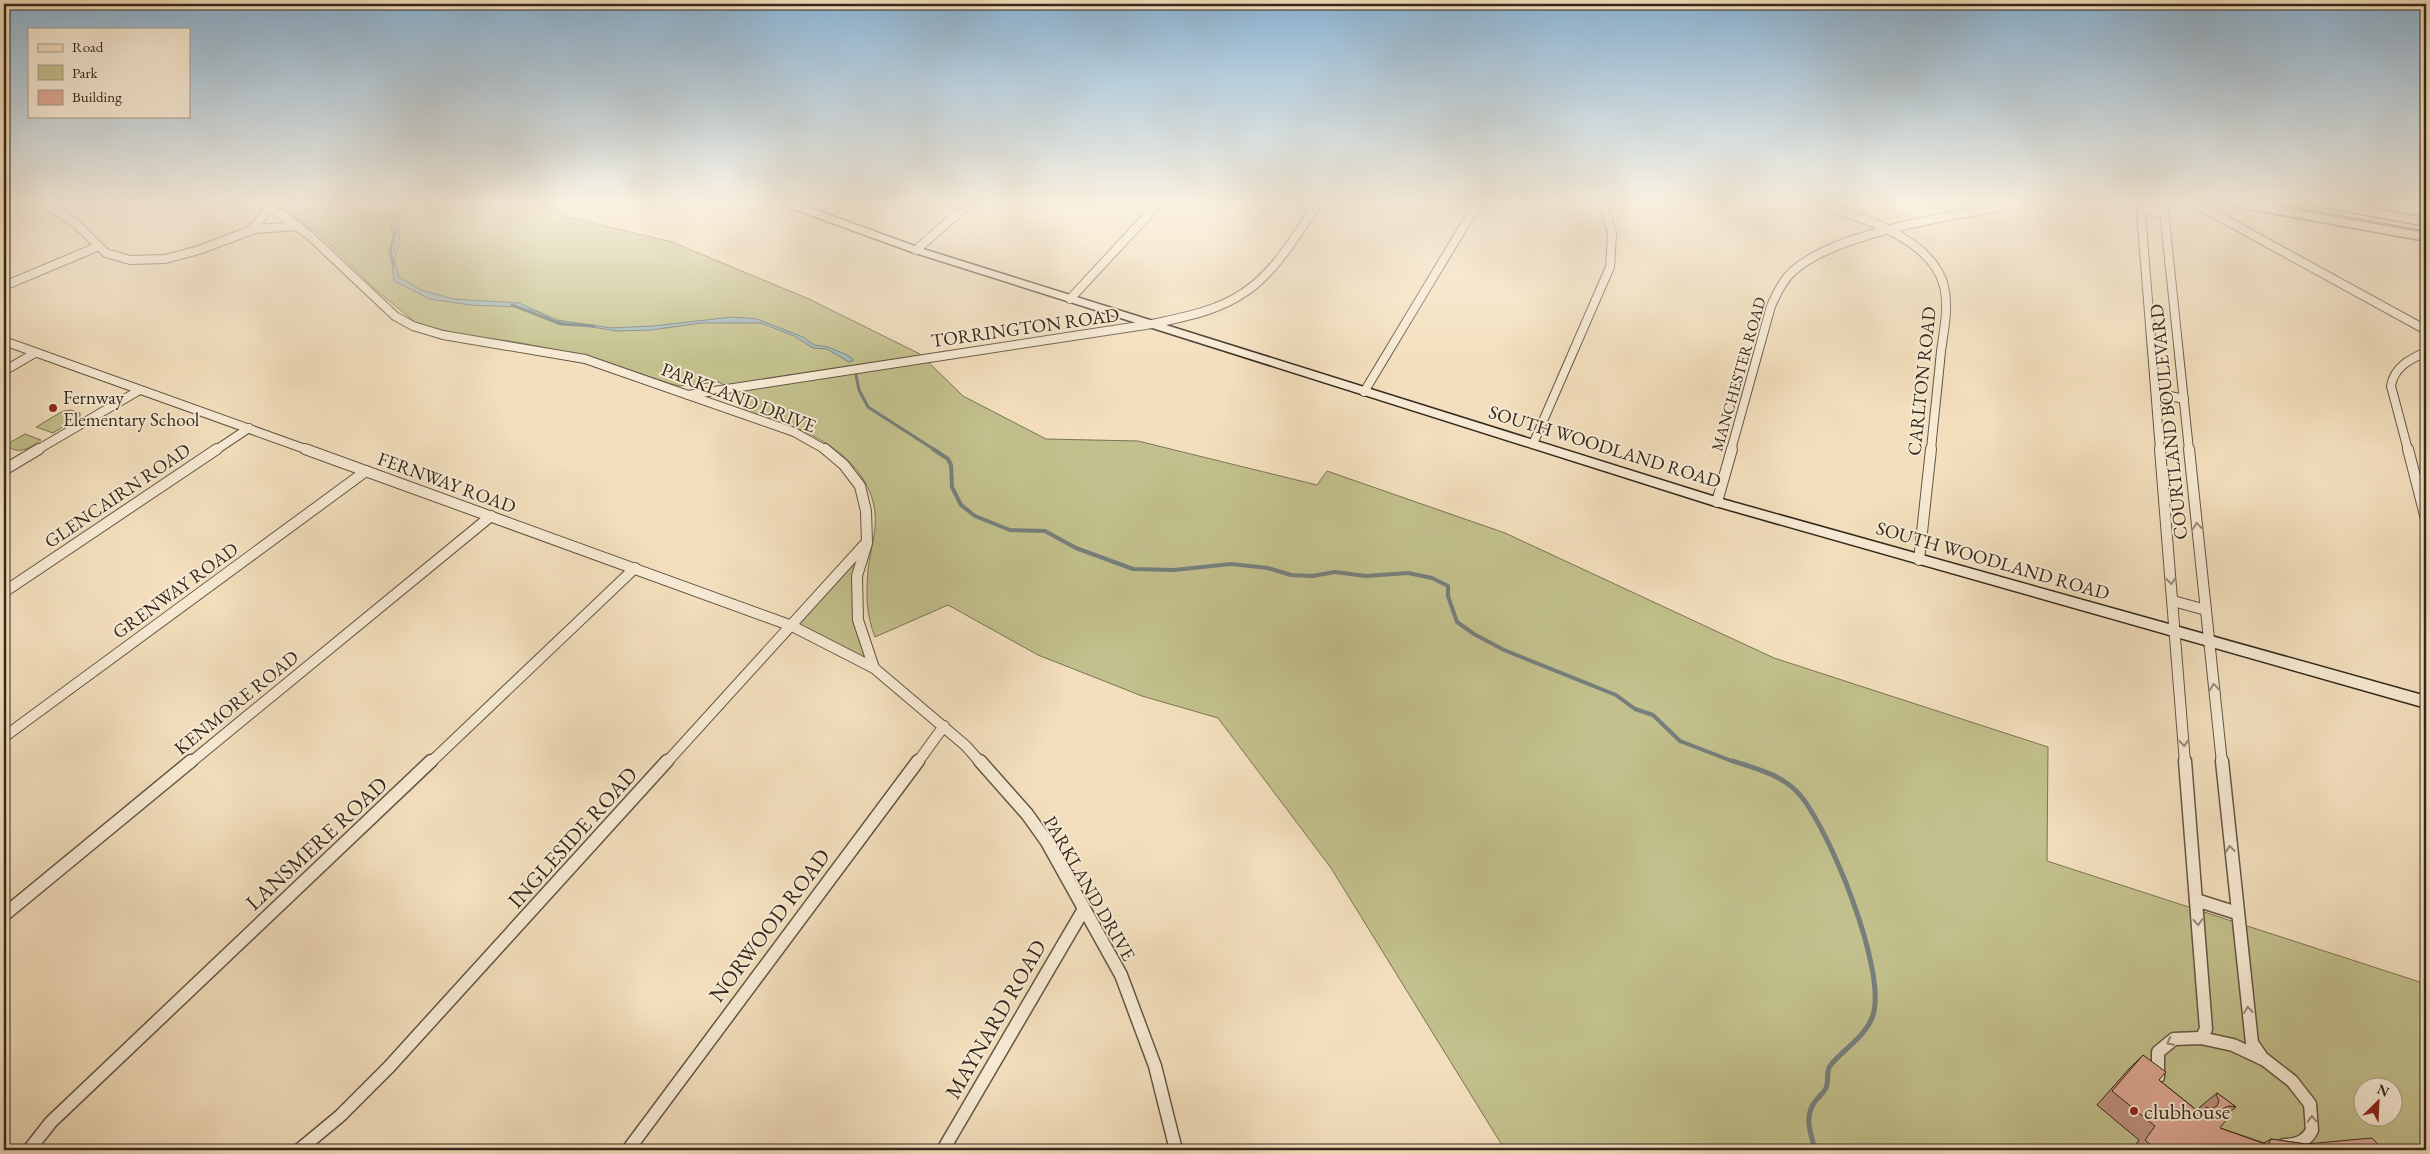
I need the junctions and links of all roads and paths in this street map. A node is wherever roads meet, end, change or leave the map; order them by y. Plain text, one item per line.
1 (78, 255) edge
2 (110, 255) edge
3 (177, 255) edge
4 (329, 255) edge
5 (932, 255) edge
6 (1110, 255) edge
7 (1278, 255) edge
8 (1447, 255) edge
9 (1611, 255) edge
10 (1817, 255) edge
11 (1922, 255) edge
12 (2145, 255) edge
13 (2169, 255) edge
14 (2290, 255) edge
15 (4, 286) edge
16 (1070, 298) junction
17 (1152, 324) junction
18 (2426, 330) edge
19 (4, 341) edge
20 (2426, 352) edge
21 (35, 353) junction
22 (4, 371) edge
23 (138, 391) junction
24 (1364, 392) junction
25 (2156, 393) junction
26 (687, 395) junction
27 (2184, 399) junction
28 (249, 428) junction
29 (1533, 444) junction
30 (4, 470) edge
31 (366, 471) junction
32 (1717, 502) junction
33 (491, 516) junction
34 (2426, 520) edge
35 (866, 543) junction
36 (1919, 560) junction
37 (635, 568) junction
38 (4, 592) edge
39 (2173, 601) junction
40 (2206, 610) junction
41 (792, 626) junction
42 (2175, 632) junction
43 (2209, 642) junction
44 (874, 668) junction
45 (2426, 702) edge
46 (944, 726) junction
47 (4, 738) edge
48 (2196, 900) junction
49 (1084, 909) junction
50 (2237, 912) junction
51 (4, 915) edge
52 (2202, 1037) junction
53 (2261, 1056) junction
54 (2164, 1088) edge
55 (2271, 1145) edge
56 (29, 1150) edge
57 (299, 1150) edge
58 (628, 1150) edge
59 (943, 1150) edge
60 (1176, 1150) edge

1 - 15 street
2 - 3 street
4 - 26 street, PARKLAND DRIVE
5 - 16 street, SOUTH WOODLAND ROAD
6 - 16 street
7 - 17 street, TORRINGTON ROAD
8 - 24 street
9 - 29 street
10 - 32 street, MANCHESTER ROAD
11 - 36 street, CARLTON ROAD
12 - 25 street, COURTLAND BOULEVARD
13 - 27 street, COURTLAND BOULEVARD
14 - 18 street
16 - 17 street, SOUTH WOODLAND ROAD
17 - 24 street, SOUTH WOODLAND ROAD
17 - 26 street, TORRINGTON ROAD
19 - 21 street, FERNWAY ROAD
20 - 34 street
21 - 22 street
21 - 23 street, FERNWAY ROAD
23 - 28 street, FERNWAY ROAD
23 - 30 street
24 - 29 street, SOUTH WOODLAND ROAD
25 - 27 street
25 -> 39 street, COURTLAND BOULEVARD
26 - 35 street, PARKLAND DRIVE
40 -> 27 street, COURTLAND BOULEVARD
28 - 31 street, FERNWAY ROAD
28 - 38 street, GLENCAIRN ROAD
29 - 32 street, SOUTH WOODLAND ROAD
31 - 33 street, FERNWAY ROAD
31 - 47 street, GRENWAY ROAD
32 - 36 street, SOUTH WOODLAND ROAD
33 - 37 street, FERNWAY ROAD
33 - 51 street, KENMORE ROAD
35 - 41 street, INGLESIDE ROAD
35 - 44 street, PARKLAND DRIVE
36 - 42 street, SOUTH WOODLAND ROAD
37 - 41 street, FERNWAY ROAD
37 - 56 street, LANSMERE ROAD
39 - 40 street
39 - 42 street, COURTLAND BOULEVARD
40 - 43 street, COURTLAND BOULEVARD
41 - 44 street, FERNWAY ROAD
41 - 57 street, INGLESIDE ROAD
42 - 43 street, SOUTH WOODLAND ROAD
42 -> 48 street, COURTLAND BOULEVARD
43 - 45 street, SOUTH WOODLAND ROAD
50 -> 43 street, COURTLAND BOULEVARD
44 - 46 street, PARKLAND DRIVE
46 - 49 street, PARKLAND DRIVE
46 - 58 street, NORWOOD ROAD
48 - 50 street
48 -> 52 street, COURTLAND BOULEVARD
49 - 59 street, MAYNARD ROAD
49 - 60 street, PARKLAND DRIVE
53 -> 50 street, COURTLAND BOULEVARD
52 - 53 street, COURTLAND BOULEVARD
52 -> 54 street, COURTLAND BOULEVARD
55 -> 53 street, COURTLAND BOULEVARD

